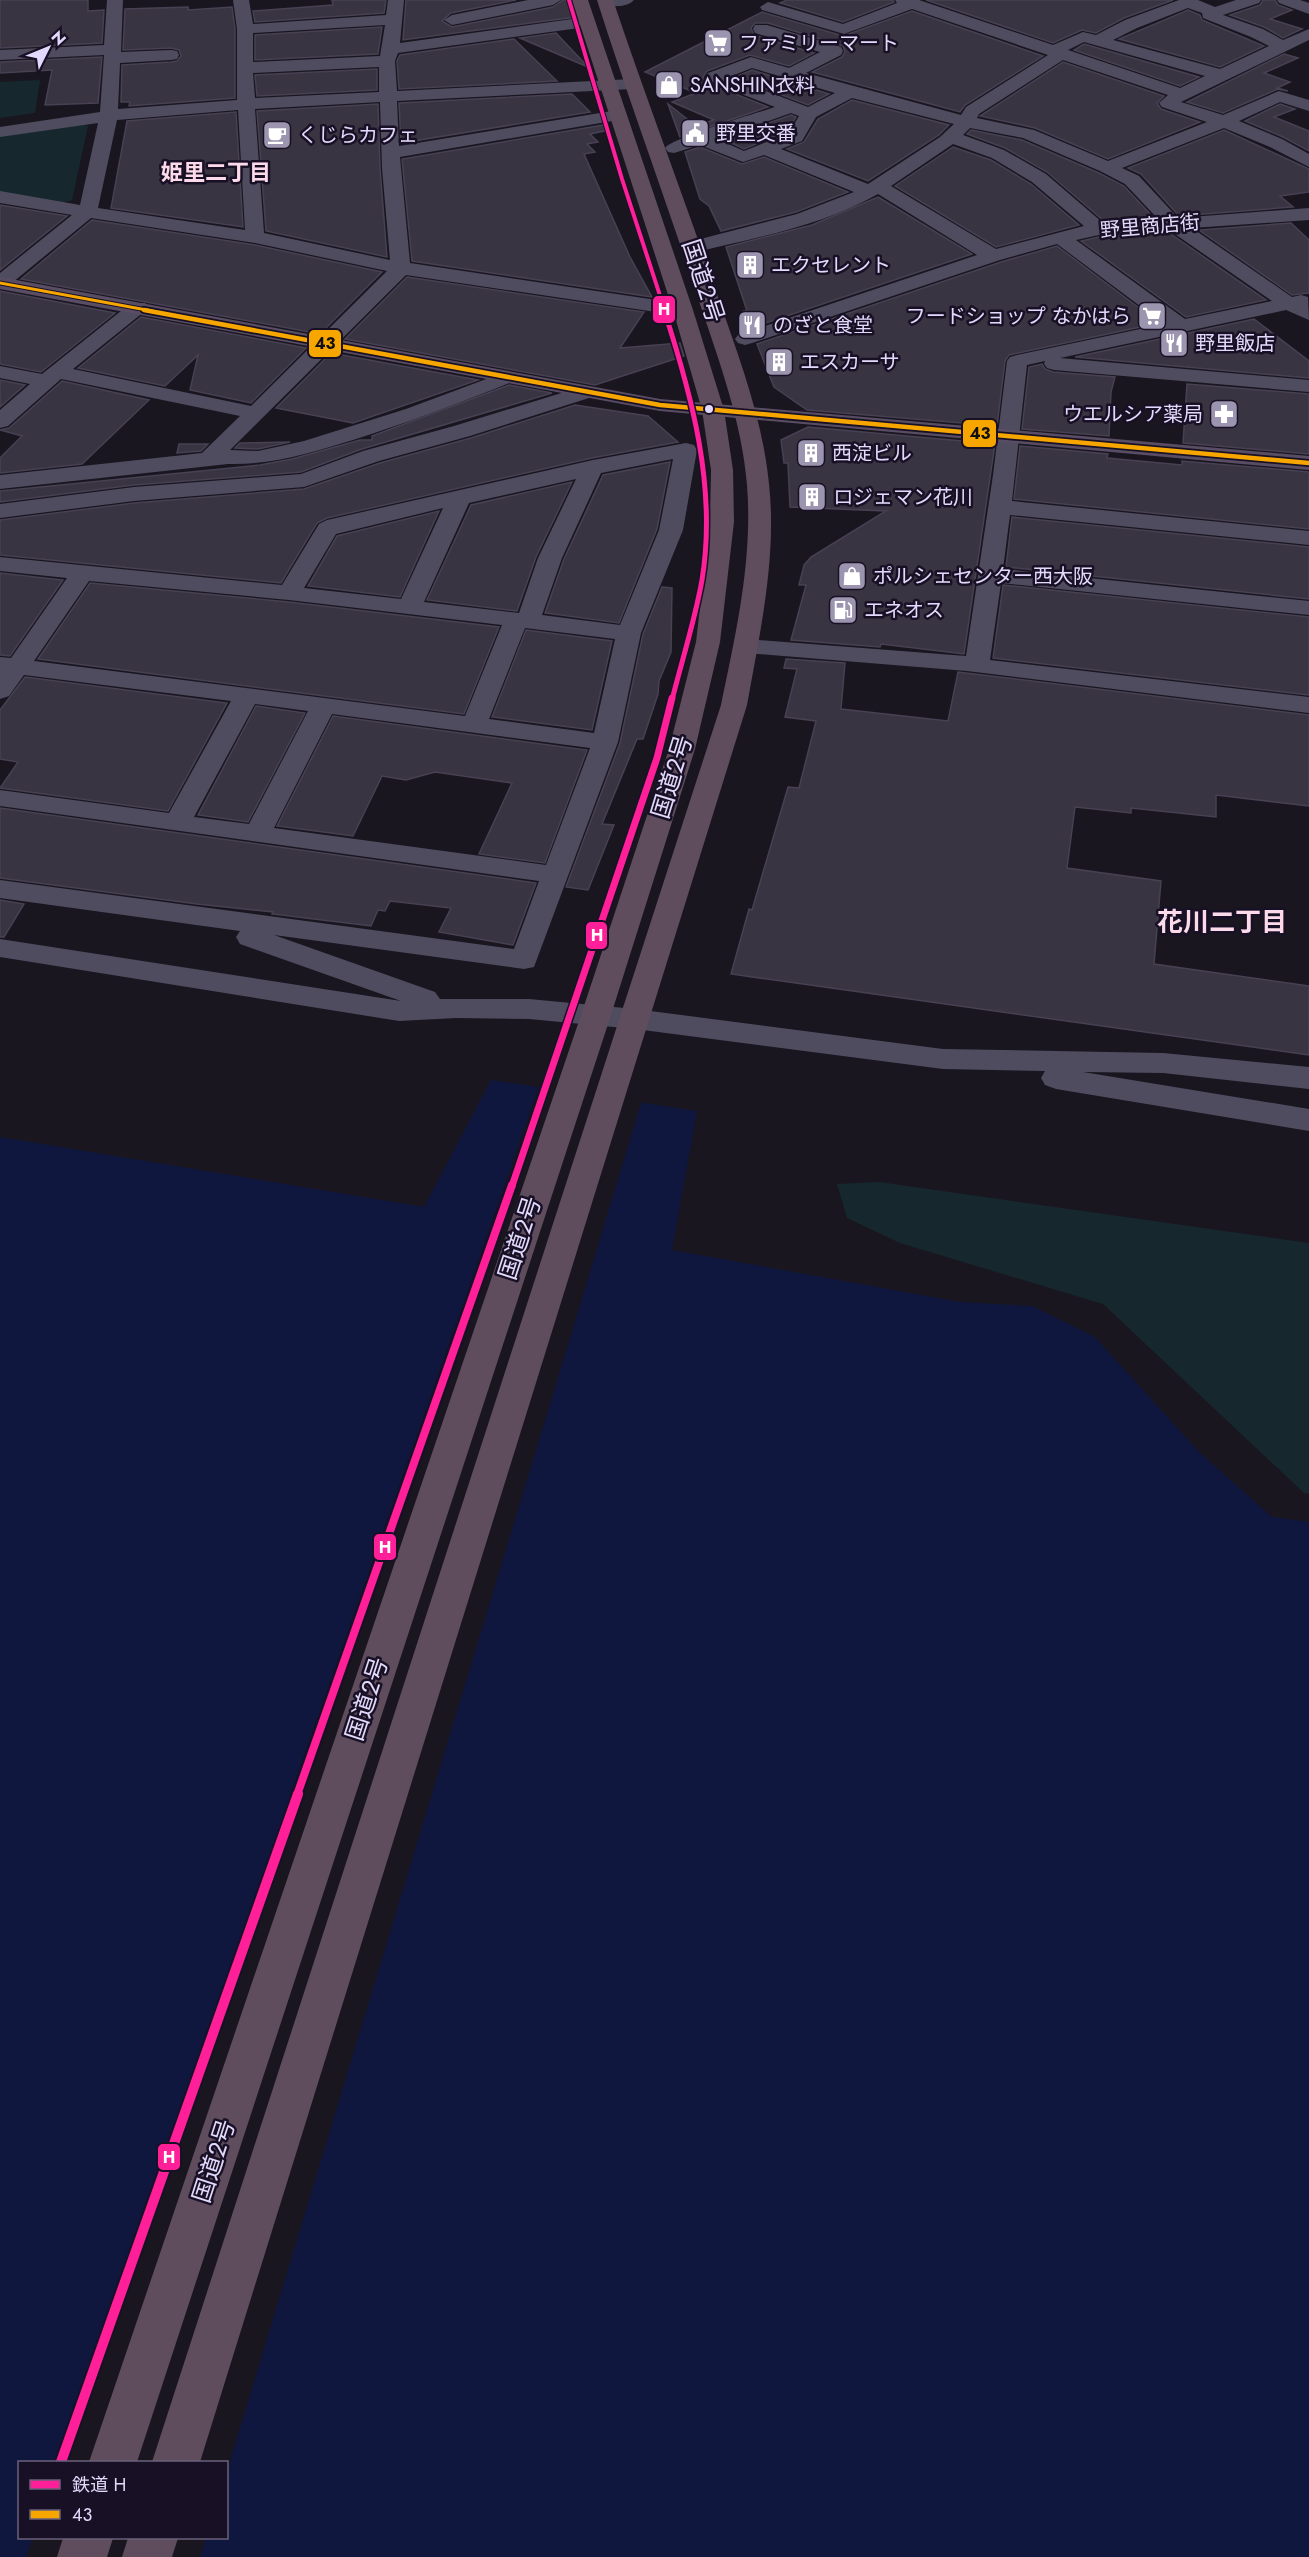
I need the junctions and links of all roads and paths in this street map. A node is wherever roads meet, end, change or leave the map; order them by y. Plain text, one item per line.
1 (115, 0) edge
2 (241, 0) edge
3 (396, 0) edge
4 (553, 0) edge
5 (580, 0) edge
6 (612, 0) edge
7 (1253, 0) edge
8 (1285, 0) edge
9 (908, 1) edge
10 (768, 4) edge
11 (453, 5) dead end
12 (1309, 9) edge
13 (1215, 12) junction
14 (473, 16) junction
15 (393, 23) junction
16 (433, 24) dead end
17 (572, 24) dead end
18 (413, 26) dead end
19 (245, 29) junction
20 (1309, 34) edge
21 (1098, 41) junction
22 (756, 46) junction
23 (1277, 48) junction
24 (1059, 53) junction
25 (112, 54) junction
26 (0, 55) edge
27 (171, 55) dead end
28 (389, 55) junction
29 (1304, 57) dead end
30 (244, 68) junction
31 (791, 74) junction
32 (1221, 75) junction
33 (632, 84) junction
34 (607, 85) junction
35 (850, 92) junction
36 (1182, 94) junction
37 (388, 97) junction
38 (248, 104) junction
39 (1309, 106) edge
40 (791, 107) junction
41 (809, 114) junction
42 (109, 115) junction
43 (618, 115) junction
44 (968, 122) junction
45 (1225, 122) junction
46 (0, 132) edge
47 (951, 137) junction
48 (700, 138) junction
49 (674, 148) dead end
50 (765, 149) junction
51 (390, 153) junction
52 (1309, 162) edge
53 (1107, 167) junction
54 (873, 188) junction
55 (0, 196) edge
56 (88, 211) junction
57 (1309, 214) edge
58 (1172, 223) junction
59 (1099, 229) junction
60 (255, 237) junction
61 (1060, 237) junction
62 (692, 247) junction
63 (993, 256) junction
64 (400, 268) junction
65 (0, 283) edge
66 (1299, 302) edge
67 (138, 307) junction
68 (682, 310) junction
69 (1309, 314) edge
70 (1182, 327) junction
71 (745, 339) dead end
72 (328, 343) junction
73 (1017, 361) junction
74 (0, 372) edge
75 (51, 376) junction
76 (505, 378) junction
77 (1309, 386) edge
78 (584, 392) junction
79 (713, 410) junction
80 (255, 413) junction
81 (746, 413) junction
82 (0, 421) edge
83 (1011, 436) junction
84 (209, 459) junction
85 (1309, 463) edge
86 (593, 467) junction
87 (0, 482) edge
88 (459, 499) junction
89 (999, 507) junction
90 (0, 511) edge
91 (1309, 538) edge
92 (0, 564) edge
93 (82, 573) junction
94 (989, 574) junction
95 (289, 593) junction
96 (410, 606) junction
97 (1309, 608) edge
98 (522, 621) junction
99 (629, 633) junction
100 (746, 646) junction
101 (977, 664) junction
102 (9, 665) edge
103 (0, 691) edge
104 (247, 696) junction
105 (1309, 705) edge
106 (324, 706) junction
107 (474, 725) junction
108 (605, 742) junction
109 (0, 798) edge
110 (178, 822) junction
111 (257, 834) junction
112 (556, 875) junction
113 (0, 889) edge
114 (192, 916) junction
115 (0, 948) edge
116 (456, 1008) junction
117 (591, 1028) junction
118 (630, 1033) junction
119 (944, 1059) junction
120 (1309, 1078) edge
121 (1309, 1120) edge
122 (114, 2461) edge
123 (177, 2461) edge
124 (88, 2539) edge
125 (153, 2539) edge
126 (82, 2557) edge
127 (147, 2557) edge

1 - 25 street
2 - 19 street
3 - 15 street
4 - 14 street
5 - 34 highway, 国道2号
6 - 33 highway, 国道2号
7 - 13 street
8 - 12 street
9 - 10 street
9 - 24 street
10 - 22 street
11 - 14 street
13 - 21 street
13 - 23 street
14 - 16 street
15 - 18 street
15 - 19 street
15 - 28 street
17 - 28 street
19 - 30 street
20 - 23 street
21 - 24 street
21 - 32 street
22 - 31 street
22 - 31 street
22 - 40 street
23 - 29 street
23 - 32 street
24 - 36 street
24 - 44 street
25 - 26 street
25 - 27 street
25 - 42 street
28 - 30 street
28 - 37 street
30 - 38 street
31 - 35 street
32 - 36 street
33 - 34 street
33 - 62 highway, 国道2号
34 - 37 street
34 - 43 highway, 国道2号
35 - 41 street
35 - 44 street
36 - 45 street
37 - 38 street
37 - 51 street
38 - 42 street
38 - 60 street
39 - 45 street
40 - 41 street
40 - 48 street
41 - 50 street
42 - 46 street
42 - 56 street
43 - 51 street
43 - 68 highway, 国道2号
44 - 47 street
44 - 53 street
45 - 52 street
45 - 53 street
47 - 54 street
47 - 59 street
48 - 49 street
48 - 50 street
50 - 54 street
51 - 64 street
53 - 58 street
54 - 62 street
54 - 63 street
55 - 56 street
56 - 60 street
56 - 65 street
57 - 58 street, 野里商店街
58 - 59 street, 野里商店街
58 - 66 street
59 - 61 street, 野里商店街
60 - 64 street
61 - 63 street, 野里商店街
61 - 70 street
62 - 81 highway, 国道2号
63 - 71 street, 野里商店街
64 - 68 street
64 - 72 street
65 - 67 main road
66 - 69 street
66 - 70 street
67 - 72 main road
67 - 75 street
68 - 79 highway, 国道2号
70 - 73 street
72 - 76 main road
72 - 80 street
73 - 77 street
73 - 83 street
74 - 75 street
75 - 80 street
75 - 82 street
76 - 78 main road
76 - 84 street
78 - 79 main road
78 - 90 street
79 - 81 main road
79 - 117 highway, 国道2号
80 - 84 street
81 - 83 main road
81 - 100 highway, 国道2号
83 - 85 main road
83 - 89 street
84 - 87 street
86 - 88 street
86 - 98 street
86 - 99 street
88 - 95 street
88 - 96 street
89 - 91 street
89 - 94 street
92 - 93 street
93 - 95 street
93 - 102 street
94 - 97 street
94 - 101 street
95 - 96 street
96 - 98 street
98 - 99 street
98 - 107 street
99 - 108 street
100 - 101 street
100 - 118 highway, 国道2号
101 - 105 street
102 - 103 street
102 - 104 street
104 - 106 street
104 - 110 street
106 - 107 street
106 - 111 street
107 - 108 street
108 - 112 street
109 - 110 street
110 - 111 street
111 - 112 street
112 - 114 street
113 - 114 street
114 - 116 street
115 - 116 street
116 - 117 street
117 - 118 street
117 - 122 highway, 国道2号
118 - 119 street
118 - 123 highway, 国道2号
119 - 120 street
119 - 121 street
124 - 126 highway
125 - 127 highway

